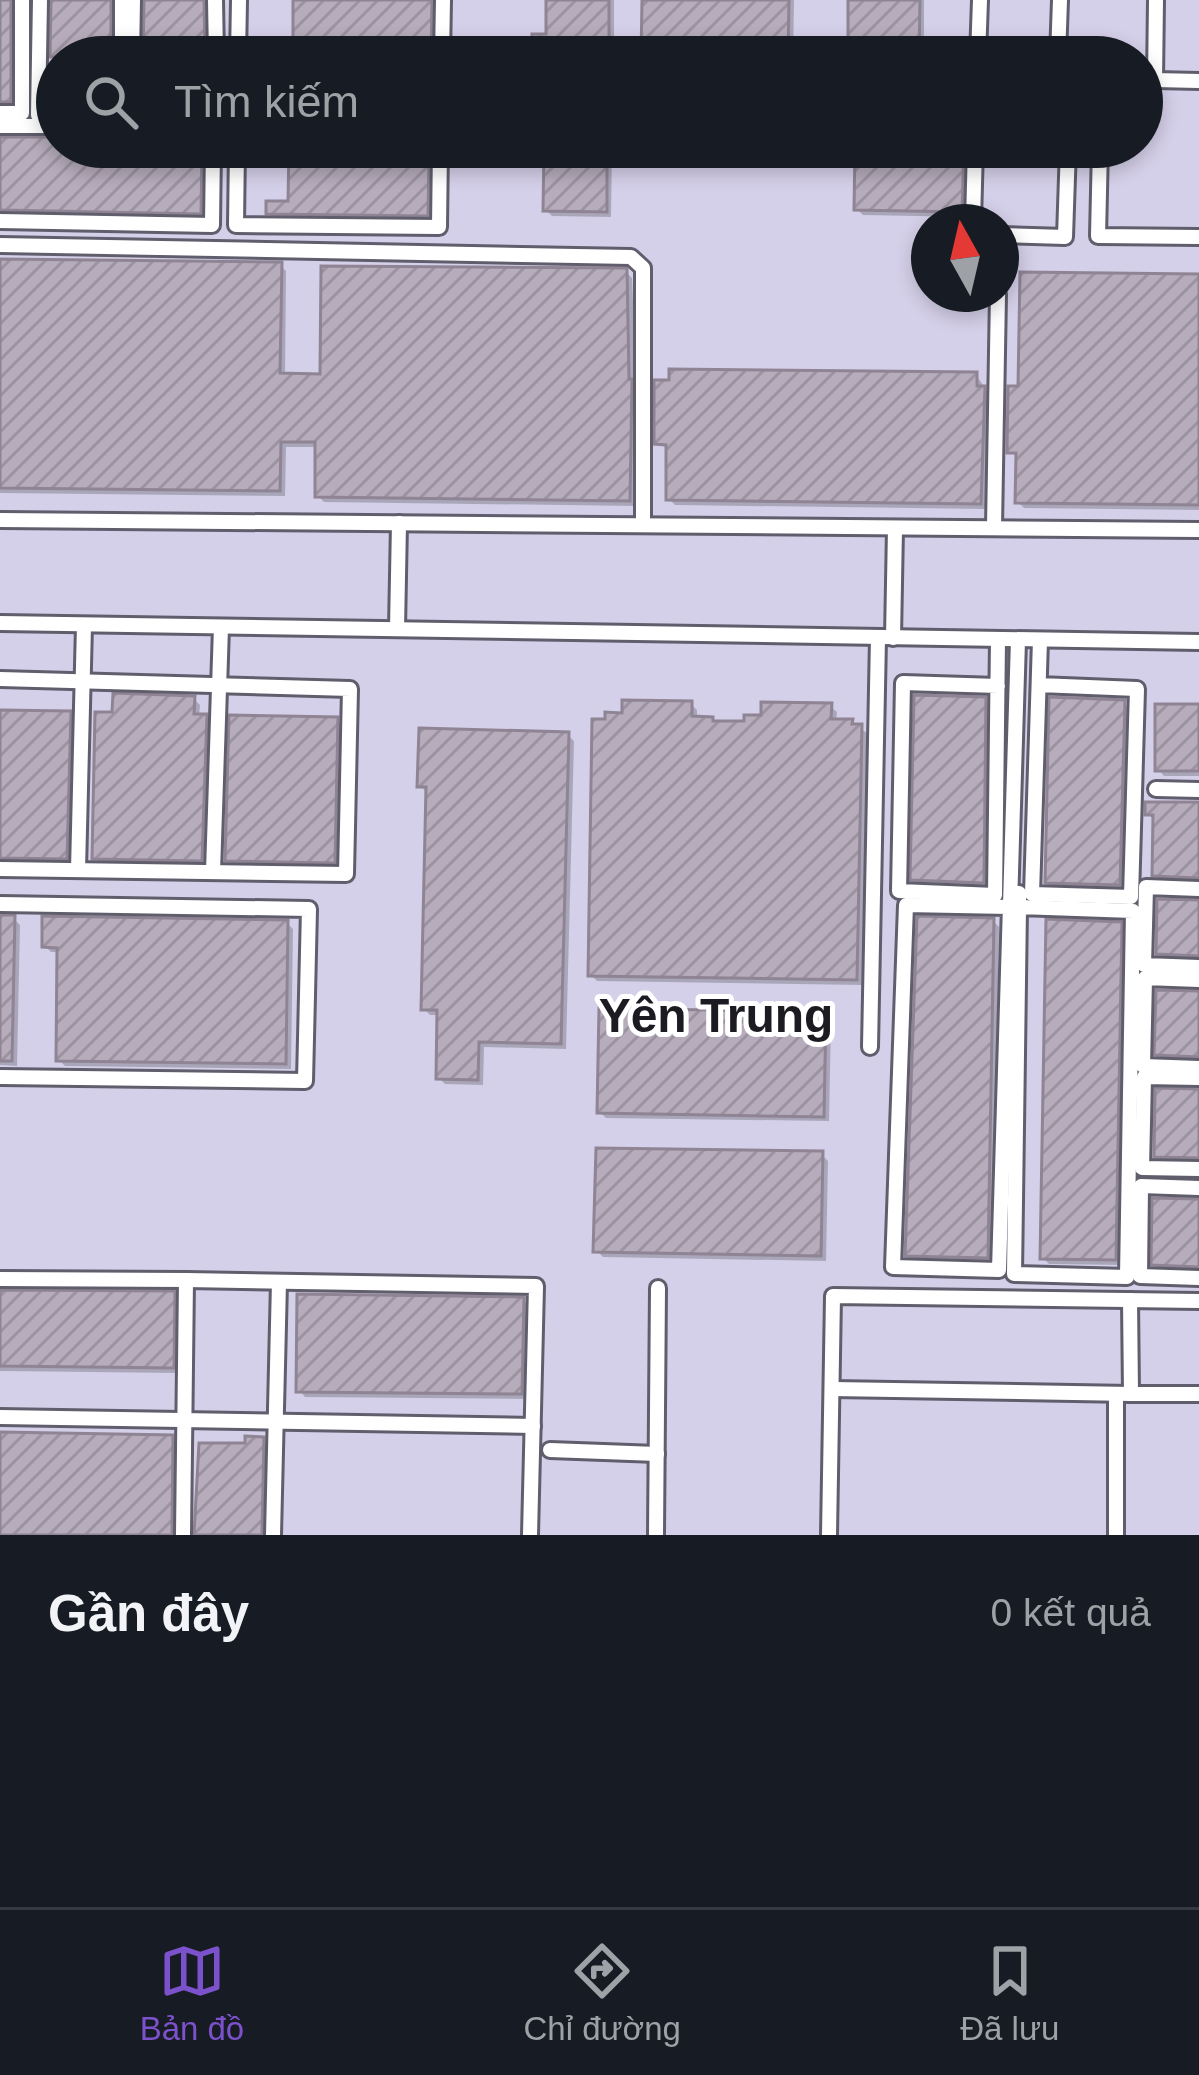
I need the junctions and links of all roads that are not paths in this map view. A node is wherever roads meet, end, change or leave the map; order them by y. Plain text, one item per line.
1 (22, 0) edge
2 (40, 0) edge
3 (122, 0) edge
4 (133, 0) edge
5 (215, 0) edge
6 (238, 0) edge
7 (443, 0) edge
8 (980, 0) edge
9 (1060, 0) edge
10 (1156, 0) edge
11 (39, 36) edge
12 (122, 36) edge
13 (132, 36) edge
14 (216, 36) edge
15 (238, 36) edge
16 (442, 36) edge
17 (979, 36) edge
18 (1059, 36) edge
19 (1152, 36) edge
20 (1163, 80) edge
21 (1199, 81) edge
22 (0, 113) edge
23 (0, 126) edge
24 (36, 126) edge
25 (213, 168) edge
26 (237, 168) edge
27 (440, 168) edge
28 (974, 168) edge
29 (1067, 168) edge
30 (1100, 168) edge
31 (973, 204) edge
32 (0, 221) edge
33 (1019, 236) edge
34 (1199, 237) edge
35 (0, 245) edge
36 (998, 312) edge
37 (0, 520) edge
38 (399, 523) junction
39 (643, 523) junction
40 (895, 527) junction
41 (994, 527) junction
42 (1199, 530) edge
43 (0, 623) edge
44 (84, 625) junction
45 (220, 627) junction
46 (397, 629) junction
47 (885, 638) junction
48 (998, 640) junction
49 (1018, 640) junction
50 (1040, 640) junction
51 (1199, 642) edge
52 (0, 679) edge
53 (82, 681) junction
54 (219, 686) junction
55 (998, 686) junction
56 (1039, 686) junction
57 (1156, 789) dead end
58 (1199, 790) edge
59 (0, 869) edge
60 (78, 870) junction
61 (213, 872) junction
62 (1199, 889) edge
63 (1014, 902) junction
64 (0, 904) edge
65 (1199, 967) edge
66 (1199, 980) edge
67 (870, 1047) dead end
68 (1199, 1068) edge
69 (0, 1077) edge
70 (1199, 1078) edge
71 (1199, 1169) edge
72 (1199, 1188) edge
73 (1199, 1278) edge
74 (0, 1280) edge
75 (186, 1280) junction
76 (279, 1282) junction
77 (658, 1288) dead end
78 (1130, 1300) junction
79 (1199, 1301) edge
80 (832, 1389) junction
81 (1124, 1394) junction
82 (1199, 1394) edge
83 (0, 1417) edge
84 (184, 1420) junction
85 (276, 1422) junction
86 (533, 1426) junction
87 (550, 1450) dead end
88 (657, 1454) junction
89 (183, 1535) edge
90 (273, 1535) edge
91 (530, 1535) edge
92 (656, 1535) edge
93 (829, 1535) edge
94 (1116, 1535) edge

1 - 22 street
2 - 11 street
3 - 12 street
4 - 13 street
5 - 14 street
6 - 15 street
7 - 16 street
8 - 17 street
9 - 18 street
10 - 19 street
20 - 21 street
23 - 24 street
25 - 32 street
26 - 27 street
28 - 31 street
29 - 33 street
30 - 34 street
35 - 39 street
36 - 41 street
37 - 38 street
38 - 39 street
38 - 46 street
39 - 40 street
40 - 41 street
40 - 47 street
41 - 42 street
43 - 44 street
44 - 45 street
44 - 53 street
45 - 46 street
45 - 54 street
46 - 47 street
47 - 48 street
47 - 67 street
48 - 49 street
48 - 55 street
49 - 50 street
49 - 63 street
50 - 51 street
50 - 56 street
52 - 53 street
53 - 54 street
53 - 60 street
54 - 61 street
54 - 61 street
55 - 55 street
56 - 56 street
57 - 58 street
59 - 60 street
60 - 61 street
62 - 65 street
63 - 63 street
63 - 63 street
64 - 69 street
66 - 68 street
70 - 71 street
72 - 73 street
74 - 75 street
75 - 76 street
75 - 84 street
76 - 85 street
76 - 86 street
77 - 88 street
78 - 79 street
78 - 80 street
78 - 81 street
80 - 81 street
80 - 93 street
81 - 82 street
81 - 94 street
83 - 84 street
84 - 85 street
84 - 89 street
85 - 86 street
85 - 90 street
86 - 91 street
87 - 88 street
88 - 92 street

